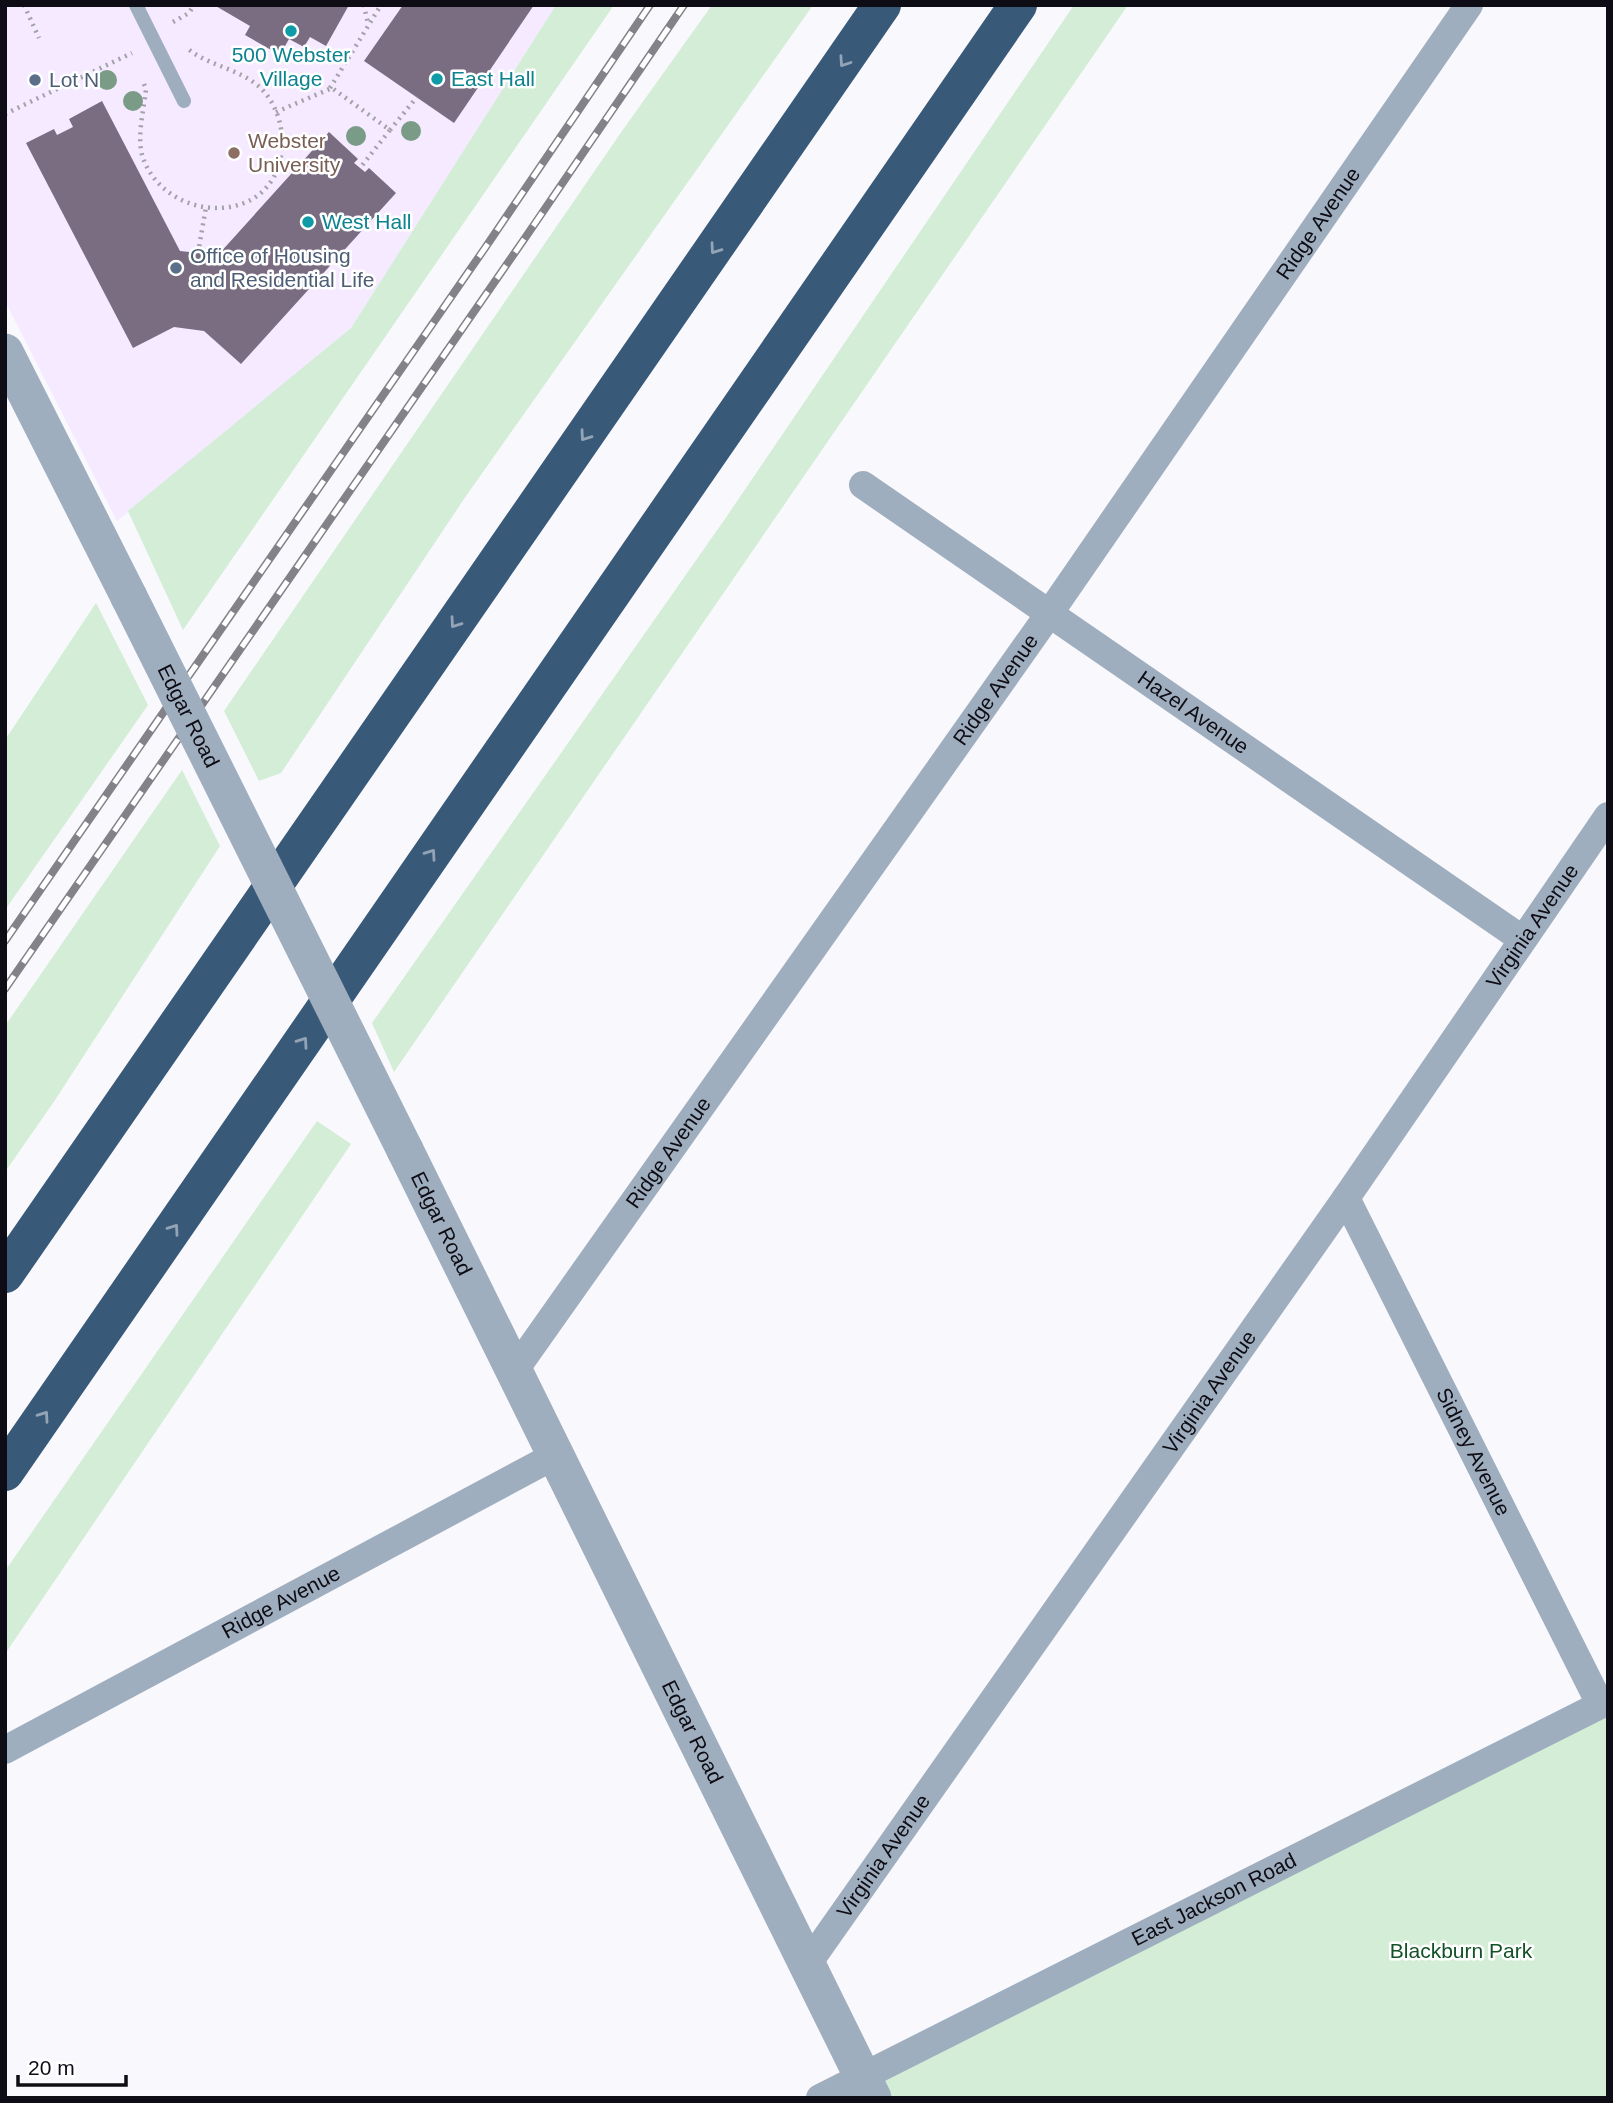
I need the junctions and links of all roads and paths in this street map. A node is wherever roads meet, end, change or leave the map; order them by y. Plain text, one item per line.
1 (24, 5) edge
2 (136, 5) edge
3 (364, 5) edge
4 (381, 5) edge
5 (882, 5) edge
6 (1018, 5) edge
7 (1469, 5) edge
8 (368, 25) junction
9 (39, 38) dead end
10 (330, 89) junction
11 (417, 97) dead end
12 (184, 101) dead end
13 (276, 112) dead end
14 (390, 130) junction
15 (360, 168) dead end
16 (206, 207) dead end
17 (198, 253) dead end
18 (5, 352) edge
19 (863, 485) dead end
20 (1049, 614) junction
21 (1608, 816) edge
22 (1522, 939) junction
23 (1346, 1198) junction
24 (5, 1275) edge
25 (515, 1370) junction
26 (556, 1455) junction
27 (5, 1472) edge
28 (1604, 1703) edge
29 (5, 1750) edge
30 (807, 1965) junction
31 (867, 2087) edge
32 (820, 2098) edge

1 - 9 path
2 - 12 lane
3 - 8 path
4 - 8 path
5 -> 24 highway
27 -> 6 highway
7 - 20 street, Ridge Avenue
8 - 10 path
10 - 13 path
10 - 14 path
11 - 14 path
14 - 15 path
16 - 17 path
18 - 25 street, Edgar Road, bridge
19 - 20 street, Hazel Avenue
20 - 22 street, Hazel Avenue
20 - 25 street, Ridge Avenue
21 - 22 street, Virginia Avenue
22 - 23 street, Virginia Avenue
23 - 28 street, Sidney Avenue
23 - 30 street, Virginia Avenue
25 - 26 street, Edgar Road
26 - 29 street, Ridge Avenue
26 - 30 street, Edgar Road
28 - 31 street, East Jackson Road
30 - 31 street, Edgar Road
31 - 32 street, East Jackson Road

